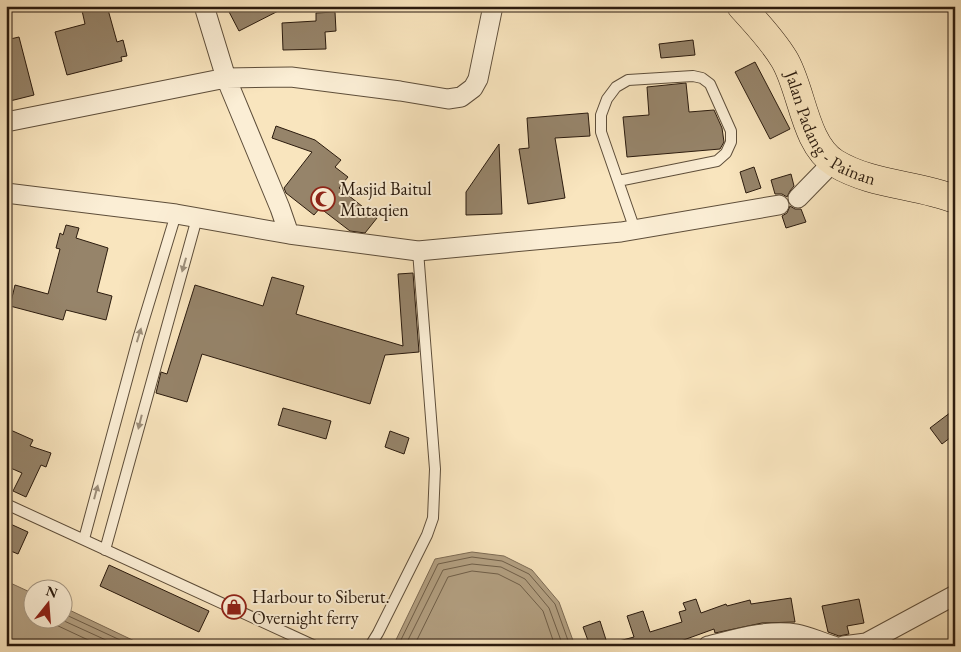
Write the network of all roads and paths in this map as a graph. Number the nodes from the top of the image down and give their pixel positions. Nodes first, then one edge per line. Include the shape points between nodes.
1 (204, 6) edge
2 (494, 6) edge
3 (741, 6) edge
4 (226, 78) junction
5 (6, 122) edge
6 (833, 162) junction
7 (618, 181) junction
8 (6, 192) edge
9 (798, 198) dead end
10 (955, 199) edge
11 (778, 205) dead end
12 (176, 214) junction
13 (197, 218) junction
14 (635, 230) junction
15 (289, 234) junction
16 (424, 250) junction
17 (6, 504) edge
18 (84, 539) junction
19 (105, 550) junction
20 (955, 595) edge
21 (864, 644) edge
22 (315, 646) edge
23 (370, 646) edge
24 (708, 646) edge
25 (834, 646) edge
26 (843, 646) edge

1 - 4 street
2 - 4 street via 478,79 473,88 461,97 448,99 400,90 291,78
3 - 6 highway, Jalan Padang - Painan via 768,35 785,60 816,142
4 - 5 street
4 - 15 street
6 - 9 street
6 - 10 highway, Jalan Padang - Painan via 855,173
7 - 7 lane via 602,132 601,115 616,87 628,80 693,76 710,84 731,131 726,153 717,161
7 - 14 lane
8 - 12 street
11 - 14 street
12 - 13 street
18 -> 12 lane via 138,339
13 - 15 street
13 -> 19 lane
14 - 16 street
15 - 16 street
16 - 23 lane via 435,468 433,518
17 - 18 lane
18 - 19 lane
19 - 22 lane
20 - 21 street
21 - 26 street
24 - 25 street via 758,635 785,633

